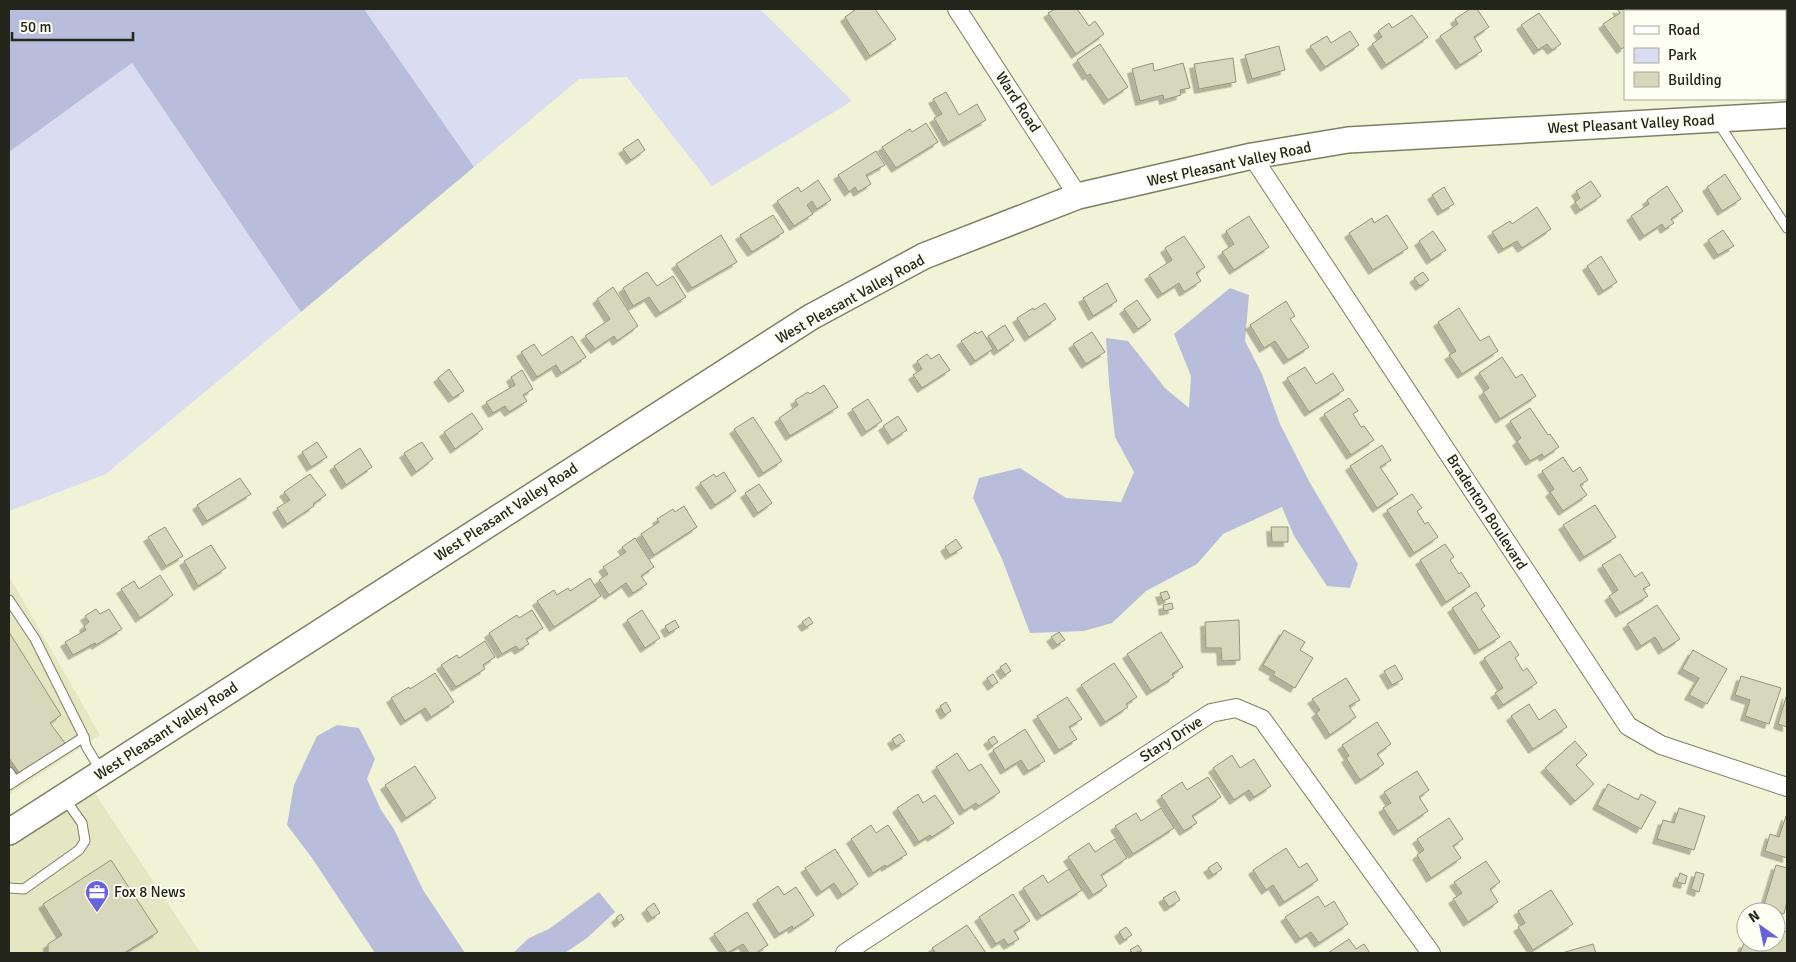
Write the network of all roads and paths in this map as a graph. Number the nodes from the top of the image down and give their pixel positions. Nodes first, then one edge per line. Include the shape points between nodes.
1 (957, 9) edge
2 (1787, 114) edge
3 (1715, 119) junction
4 (1252, 156) junction
5 (1078, 196) junction
6 (1787, 228) edge
7 (9, 600) edge
8 (84, 737) junction
9 (9, 772) edge
10 (102, 772) junction
11 (12, 783) edge
12 (1787, 787) edge
13 (64, 796) junction
14 (9, 832) edge
15 (9, 888) edge
16 (845, 953) edge
17 (1431, 953) edge

1 - 5 street, Ward Road
2 - 3 main road, West Pleasant Valley Road
3 - 4 main road, West Pleasant Valley Road via 1348,140
3 - 6 lane
4 - 5 main road, West Pleasant Valley Road
4 - 12 street, Bradenton Boulevard via 1628,726 1661,745
5 - 10 main road, West Pleasant Valley Road via 924,256 811,317
7 - 8 lane via 35,639
8 - 10 lane
8 - 11 lane
9 - 11 lane
10 - 13 main road, West Pleasant Valley Road
13 - 14 main road, West Pleasant Valley Road
13 - 15 lane via 82,823 85,841 79,850 24,889
16 - 17 street, Stary Drive via 1211,713 1236,708 1262,718

